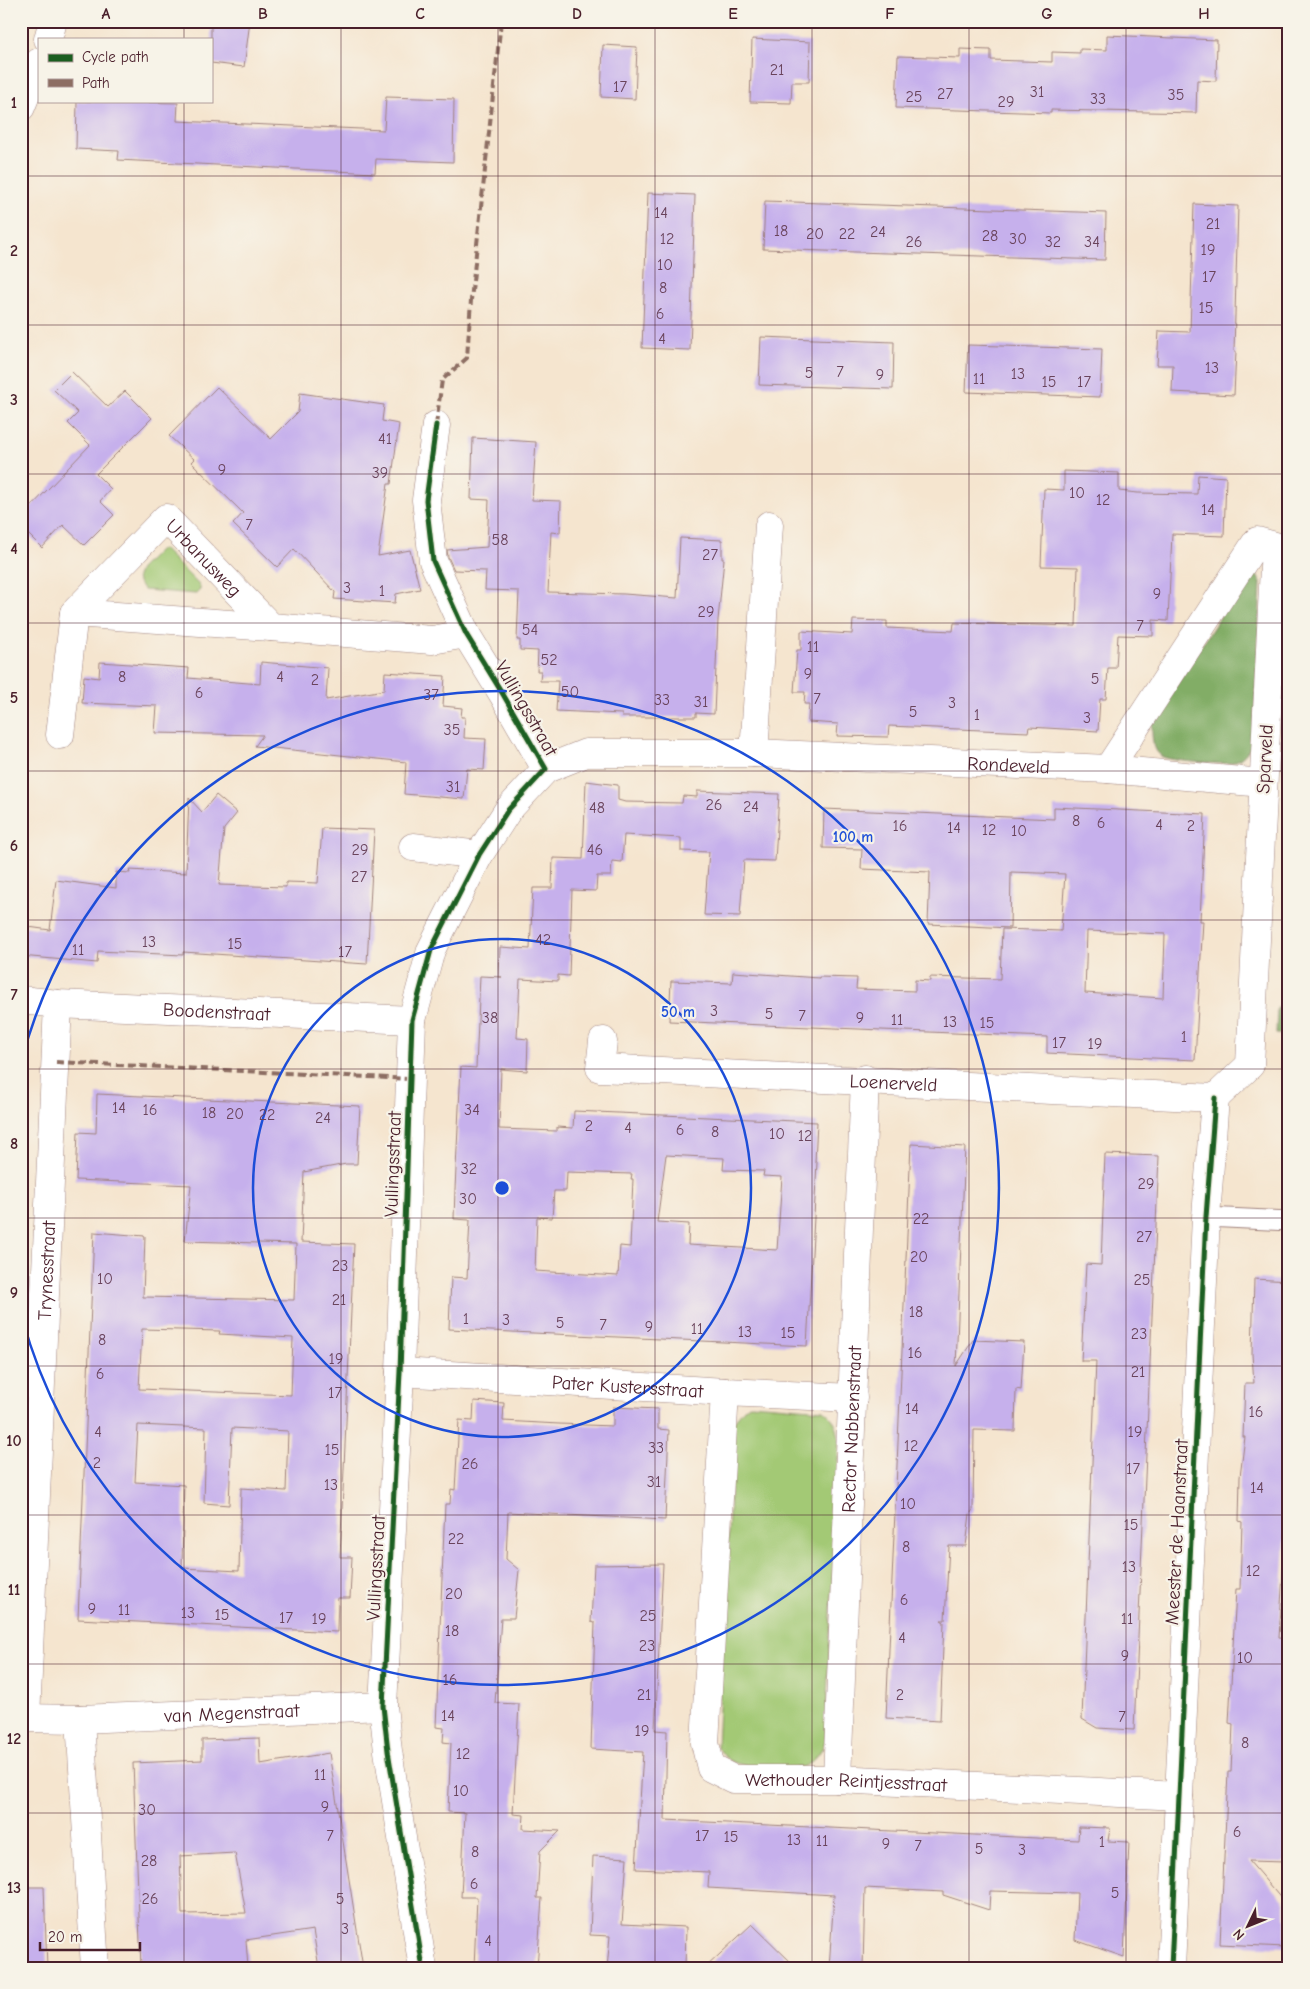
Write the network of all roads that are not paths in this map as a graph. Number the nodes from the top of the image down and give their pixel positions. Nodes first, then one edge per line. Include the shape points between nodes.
1 (53, 21) edge
2 (48, 38) edge
3 (38, 64) edge
4 (21, 107) edge
5 (436, 425) dead end
6 (769, 525) dead end
7 (74, 613) junction
8 (271, 627) junction
9 (466, 634) junction
10 (60, 735) dead end
11 (754, 754) junction
12 (546, 769) junction
13 (1108, 769) junction
14 (1263, 782) junction
15 (413, 847) dead end
16 (479, 855) junction
17 (21, 1000) edge
18 (58, 1004) junction
19 (412, 1020) junction
20 (603, 1040) dead end
21 (865, 1080) junction
22 (1215, 1098) junction
23 (1206, 1217) junction
24 (1289, 1221) edge
25 (400, 1372) junction
26 (725, 1392) junction
27 (853, 1398) junction
28 (384, 1706) junction
29 (24, 1718) edge
30 (80, 1719) junction
31 (837, 1779) junction
32 (1179, 1796) junction
33 (95, 1968) edge
34 (423, 1968) edge
35 (1171, 1968) edge

1 - 2 street
3 - 4 street
5 - 9 street, Vullingsstraat via 426,500 433,561
6 - 11 street
7 - 8 street, Urbanusweg
7 - 8 street, Urbanusweg via 166,518
7 - 10 street
8 - 9 street, Urbanusweg via 432,640
9 - 12 street, Vullingsstraat
11 - 12 street, Rondeveld via 586,752
11 - 13 street, Rondeveld
12 - 16 street, Vullingsstraat via 508,810
13 - 14 street, Rondeveld
13 - 14 street, Sparveld via 1257,541 1275,546
14 - 22 street, Sparveld via 1250,1065
15 - 16 street
16 - 19 street, Vullingsstraat via 431,950
17 - 18 street, Boodenstraat
18 - 19 street, Boodenstraat
18 - 29 street, Trynesstraat
19 - 25 street, Vullingsstraat
20 - 21 street, Loenerveld via 600,1068
21 - 22 street, Loenerveld
21 - 27 street, Rector Nabbenstraat
22 - 23 street, Meester de Haanstraat
23 - 24 lane
23 - 32 street, Meester de Haanstraat
25 - 26 street, Pater Kustersstraat
25 - 28 street, Vullingsstraat
26 - 27 street, Pater Kustersstraat
26 - 31 street, Wethouder Reintjesstraat via 705,1743 711,1768 733,1779
27 - 31 street, Rector Nabbenstraat
28 - 30 street, van Megenstraat
28 - 34 street, Vullingsstraat via 388,1751
29 - 30 street, van Megenstraat
30 - 33 street
31 - 32 street, Wethouder Reintjesstraat
32 - 35 street, Meester de Haanstraat

